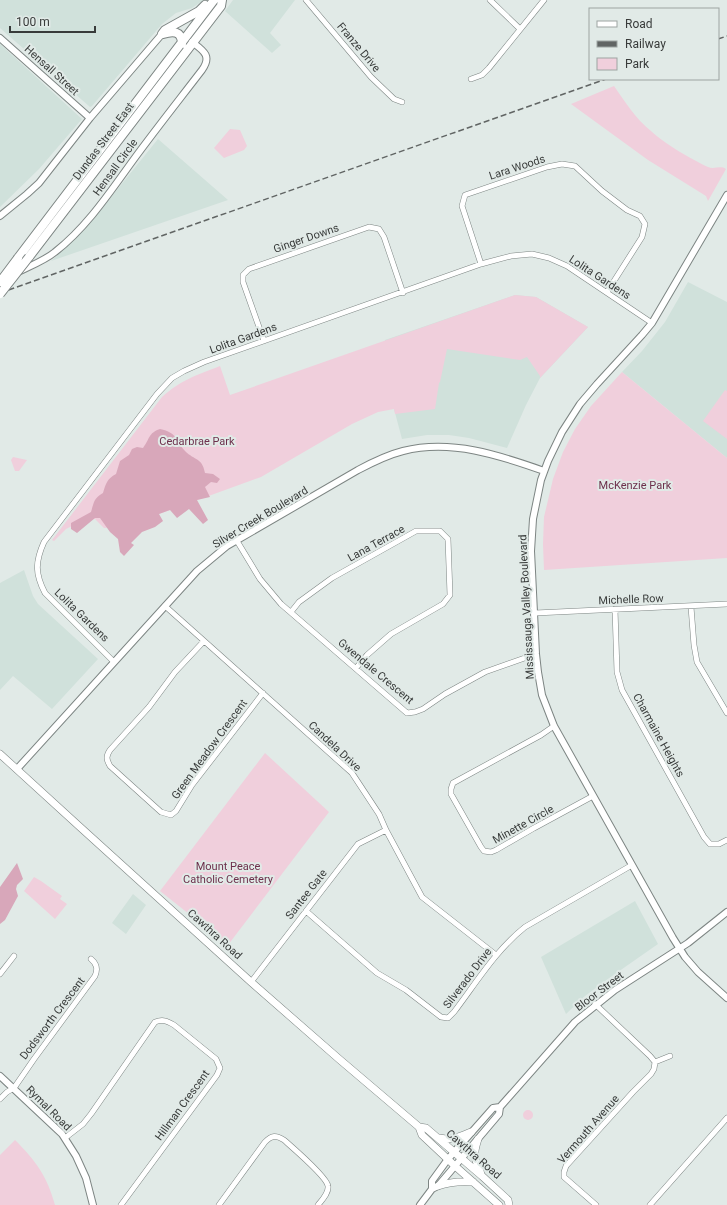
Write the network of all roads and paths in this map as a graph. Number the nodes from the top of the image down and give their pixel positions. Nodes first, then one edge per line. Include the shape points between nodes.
1 (214, 0) edge
2 (222, 0) edge
3 (306, 0) edge
4 (490, 0) edge
5 (544, 0) edge
6 (520, 29) junction
7 (162, 34) junction
8 (0, 38) edge
9 (192, 42) junction
10 (182, 44) junction
11 (471, 79) dead end
12 (402, 102) dead end
13 (90, 118) junction
14 (726, 197) edge
15 (0, 216) edge
16 (481, 264) junction
17 (0, 277) edge
18 (0, 282) edge
19 (607, 292) junction
20 (403, 293) junction
21 (0, 294) edge
22 (652, 323) junction
23 (264, 341) junction
24 (544, 471) junction
25 (238, 541) junction
26 (727, 604) edge
27 (165, 606) junction
28 (691, 607) junction
29 (615, 609) junction
30 (291, 612) junction
31 (535, 613) junction
32 (204, 641) junction
33 (536, 654) junction
34 (114, 662) junction
35 (356, 668) junction
36 (263, 693) junction
37 (727, 713) edge
38 (554, 726) junction
39 (0, 754) edge
40 (17, 769) junction
41 (593, 796) junction
42 (386, 830) junction
43 (727, 840) edge
44 (632, 865) junction
45 (306, 910) junction
46 (727, 912) edge
47 (679, 948) junction
48 (14, 956) dead end
49 (496, 956) junction
50 (91, 959) dead end
51 (0, 974) edge
52 (251, 982) junction
53 (727, 998) edge
54 (595, 1004) junction
55 (670, 1056) dead end
56 (655, 1062) junction
57 (0, 1076) edge
58 (14, 1088) junction
59 (0, 1099) edge
60 (500, 1107) junction
61 (727, 1118) edge
62 (419, 1127) junction
63 (471, 1132) junction
64 (65, 1138) junction
65 (438, 1138) junction
66 (478, 1139) junction
67 (454, 1152) junction
68 (461, 1158) junction
69 (448, 1159) junction
70 (455, 1166) junction
71 (482, 1176) junction
72 (473, 1182) junction
73 (435, 1187) junction
74 (93, 1205) edge
75 (120, 1205) edge
76 (219, 1205) edge
77 (318, 1205) edge
78 (420, 1205) edge
79 (499, 1205) edge
80 (509, 1205) edge
81 (596, 1205) edge
82 (650, 1205) edge

1 - 7 main road via 208,1 199,11
1 - 10 main road, Dundas Street East
2 - 9 main road, Dundas Street East via 221,6
3 - 12 street, Franze Drive via 371,77 394,99
4 - 6 street
5 - 6 street
6 - 11 street via 489,68 482,75
7 - 10 main road via 175,32 180,35
7 - 13 street
8 - 13 street, Hensall Street
9 - 17 street, Hensall Circle via 206,55 205,67 92,215 55,252 13,275
9 - 21 main road, Dundas Street East, bridge
10 - 18 main road, Dundas Street East, bridge
13 - 15 street via 39,183
14 - 22 street, Mississauga Valley Boulevard
16 - 19 street, Lolita Gardens via 511,256 532,254 567,266
16 - 19 street, Lara Woods via 462,206 465,195 547,167 562,164 575,166 602,191 627,210 640,216 645,224 642,237
16 - 20 street, Lolita Gardens
19 - 22 street, Lolita Gardens
20 - 23 street, Lolita Gardens
20 - 23 street, Ginger Downs via 384,237 379,229 369,227 249,269 243,275 243,282
22 - 24 street, Mississauga Valley Boulevard via 580,404 554,446
23 - 34 street, Lolita Gardens via 204,362 172,378 44,542 37,559 37,574 45,593
24 - 25 street, Silver Creek Boulevard via 468,449 437,446 404,451 370,464
24 - 31 street, Mississauga Valley Boulevard via 533,519 531,551
25 - 27 street, Silver Creek Boulevard via 197,571
25 - 30 street, Gwendale Crescent via 260,579
26 - 28 street, Michelle Row
27 - 32 street, Candela Drive
27 - 34 street, Silver Creek Boulevard
28 - 29 street, Michelle Row
28 - 37 street via 698,662
29 - 31 street, Michelle Row
29 - 43 street, Charmaine Heights via 617,672 622,690 704,837 710,844 719,844
30 - 35 street, Gwendale Crescent
30 - 35 street, Lana Terrace via 299,602 332,578 416,531 440,531 448,539 450,595 443,604 390,634
31 - 33 street, Mississauga Valley Boulevard
32 - 36 street, Candela Drive
32 - 36 street, Green Meadow Crescent via 107,755 110,766 161,812 171,815 176,811 192,785
33 - 35 street, Gwendale Crescent via 485,672 423,709 406,713
33 - 38 street, Mississauga Valley Boulevard via 542,695
34 - 40 street, Silver Creek Boulevard
36 - 42 street, Candela Drive via 352,773 379,814
38 - 41 street, Mississauga Valley Boulevard
38 - 41 street, Minette Circle via 453,783 451,794 481,847 484,851 491,852
39 - 40 main road, Cawthra Road
40 - 52 main road, Cawthra Road
41 - 44 street, Mississauga Valley Boulevard
42 - 45 street, Santee Gate via 358,844
42 - 49 street, Candela Drive via 422,898
44 - 47 street, Mississauga Valley Boulevard
44 - 49 street, Silverado Drive via 525,927
45 - 49 street, Silverado Drive via 377,973 406,990 441,1017 448,1018 454,1012
45 - 52 street, Santee Gate
46 - 47 street, Bloor Street
47 - 53 street, Mississauga Valley Boulevard via 698,972
47 - 54 street, Bloor Street
48 - 51 street
50 - 58 street, Dodsworth Crescent via 97,966 95,976
52 - 62 main road, Cawthra Road
54 - 56 street
54 - 60 street, Bloor Street via 575,1022
55 - 56 street
56 - 81 street, Vermouth Avenue via 651,1074 566,1166 564,1177
57 - 58 street, Rymal Road
58 - 59 street
58 - 64 street, Rymal Road
60 - 63 street, Bloor Street via 493,1108
60 - 66 street, Bloor Street via 499,1114
61 - 82 street
62 - 65 main road, Cawthra Road via 426,1128
62 - 69 main road, Cawthra Road via 422,1134
63 - 65 main road via 447,1140
63 - 67 street, Bloor Street
64 - 74 street, Rymal Road via 86,1178
64 - 75 street, Hillman Crescent via 91,1114 155,1022 161,1020 174,1025 216,1059 220,1068 217,1075
65 - 67 main road, Cawthra Road
66 - 68 street, Bloor Street
66 - 71 main road via 474,1155
67 - 68 main road, Cawthra Road
67 - 69 street, Bloor Street
68 - 70 street, Bloor Street
68 - 71 main road, Cawthra Road
69 - 70 main road, Cawthra Road
69 - 73 street, Bloor Street via 432,1181
70 - 72 main road, Cawthra Road
70 - 73 street, Bloor Street
71 - 80 main road, Cawthra Road via 508,1200
72 - 73 main road via 461,1181
72 - 79 main road, Cawthra Road
73 - 78 street, Bloor Street
76 - 77 street via 265,1142 269,1138 279,1137 327,1182 327,1191

